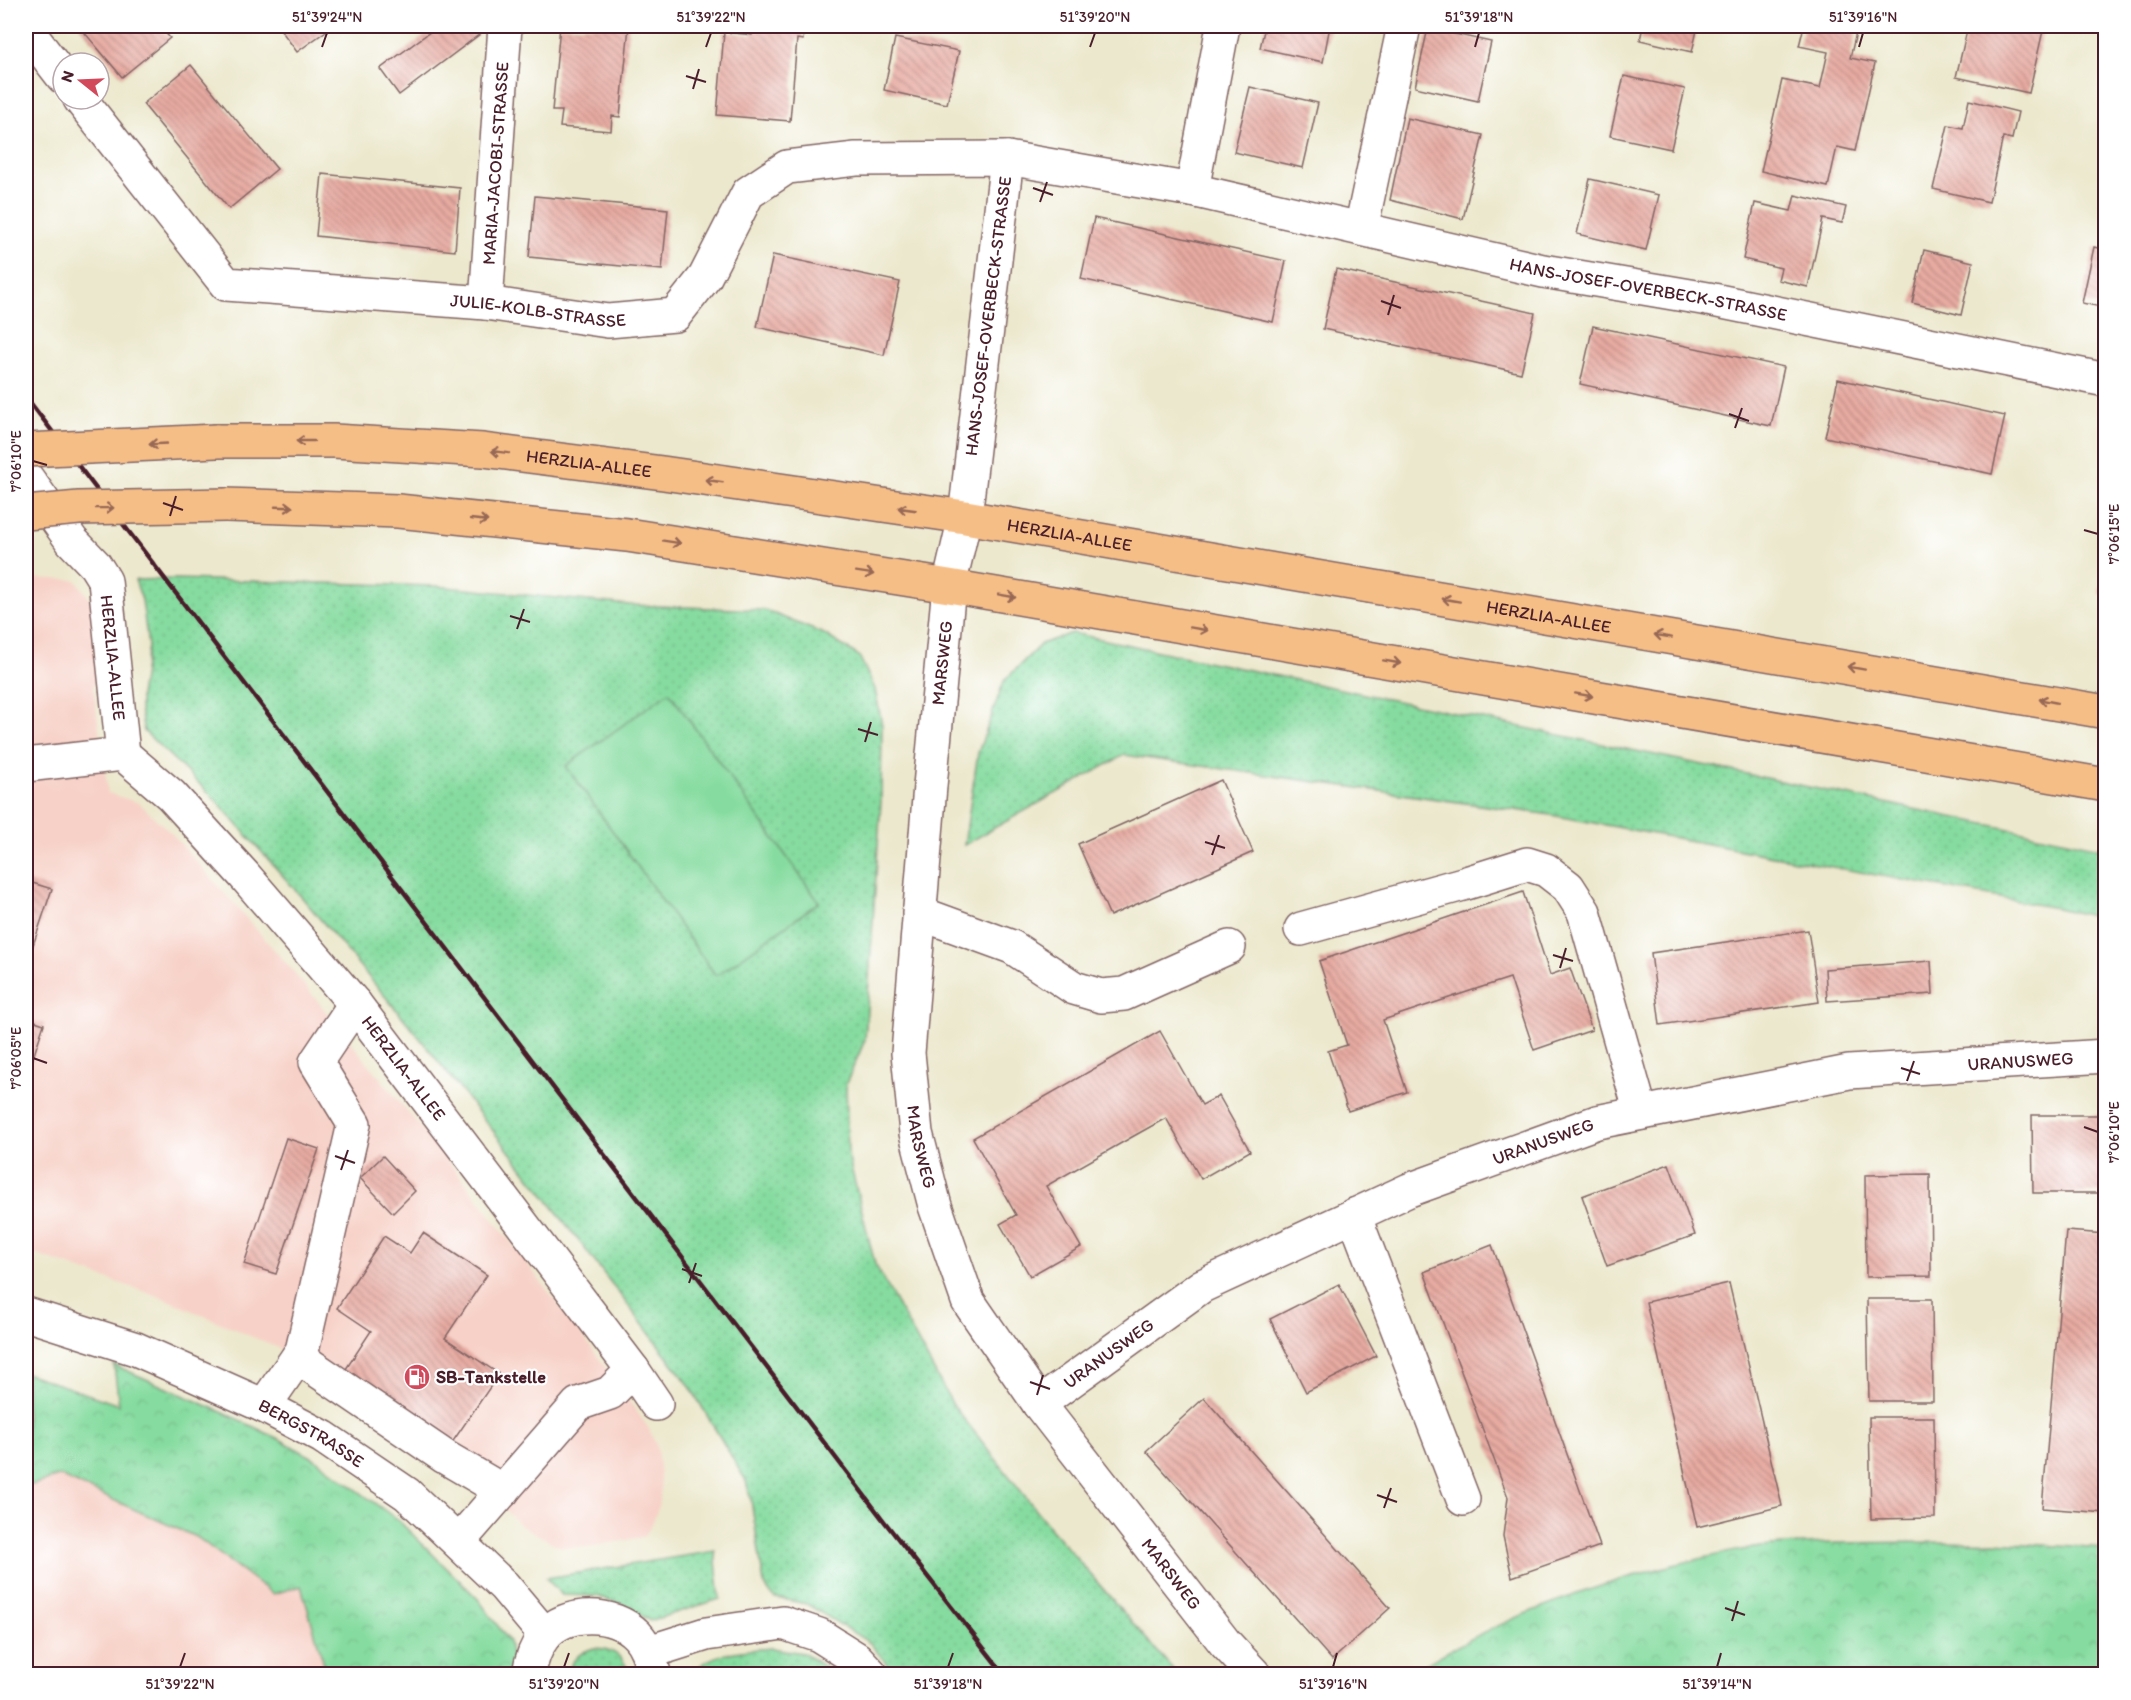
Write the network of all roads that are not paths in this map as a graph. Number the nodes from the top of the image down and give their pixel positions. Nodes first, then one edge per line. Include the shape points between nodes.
1 (505, 26) edge
2 (1223, 26) edge
3 (1404, 26) edge
4 (26, 29) edge
5 (51, 61) edge
6 (89, 111) edge
7 (1006, 158) junction
8 (1192, 190) junction
9 (1361, 229) junction
10 (486, 303) junction
11 (2106, 380) edge
12 (26, 450) edge
13 (26, 477) edge
14 (26, 513) edge
15 (965, 518) junction
16 (950, 586) junction
17 (2106, 711) edge
18 (123, 754) junction
19 (26, 765) edge
20 (2106, 784) edge
21 (919, 913) junction
22 (1301, 929) dead end
23 (1229, 947) dead end
24 (355, 1004) junction
25 (2106, 1056) edge
26 (1641, 1113) junction
27 (1354, 1215) junction
28 (26, 1314) edge
29 (298, 1356) junction
30 (633, 1370) junction
31 (656, 1404) dead end
32 (1038, 1404) junction
33 (264, 1406) junction
34 (503, 1491) junction
35 (1463, 1499) dead end
36 (459, 1541) junction
37 (545, 1635) junction
38 (652, 1663) edge
39 (529, 1674) edge
40 (872, 1674) edge
41 (1254, 1674) edge

1 - 10 street, MARIA-JACOBI-STRASSE
2 - 8 street
3 - 9 street
4 - 5 street
6 - 10 street, JULIE-KOLB-STRASSE via 225,284
7 - 8 street, HANS-JOSEF-OVERBECK-STRASSE
7 - 10 street, JULIE-KOLB-STRASSE via 856,159 787,167 748,193 705,277 675,315 608,321
7 - 15 street, HANS-JOSEF-OVERBECK-STRASSE
8 - 9 street, HANS-JOSEF-OVERBECK-STRASSE
9 - 11 street, HANS-JOSEF-OVERBECK-STRASSE via 1543,271
15 -> 12 main road, HERZLIA-ALLEE, bridge via 483,450 334,441 216,441
13 - 18 street, HERZLIA-ALLEE via 105,581
14 -> 16 main road, bridge via 226,505 398,511 627,535
15 - 16 street, MARSWEG
17 -> 15 main road, HERZLIA-ALLEE
16 -> 20 main road
16 - 21 street, MARSWEG
18 - 19 street
18 - 24 street, HERZLIA-ALLEE via 171,795
21 - 23 street via 1012,947 1074,988 1101,996 1124,994
21 - 32 street, MARSWEG via 908,1053 916,1133 935,1206 968,1302
22 - 26 street via 1527,864 1546,870 1568,887 1584,912
24 - 29 street via 316,1062 354,1124
24 - 30 street, HERZLIA-ALLEE
25 - 26 street, URANUSWEG via 1849,1072
26 - 27 street, URANUSWEG via 1597,1122 1409,1190
27 - 32 street, URANUSWEG via 1202,1286
27 - 35 street
28 - 33 street, BERGSTRASSE via 136,1349
29 - 33 street
29 - 34 street via 445,1457
30 - 31 street, HERZLIA-ALLEE
30 - 34 street via 610,1393 578,1404
32 - 41 street, MARSWEG via 1225,1644
33 - 36 street, BERGSTRASSE via 322,1437 407,1494
34 - 36 street
36 - 37 street, BERGSTRASSE
37 - 38 street via 565,1621 590,1615 616,1621 636,1634
37 - 39 street via 532,1656
38 - 40 street via 706,1634 783,1623 819,1635 857,1659

